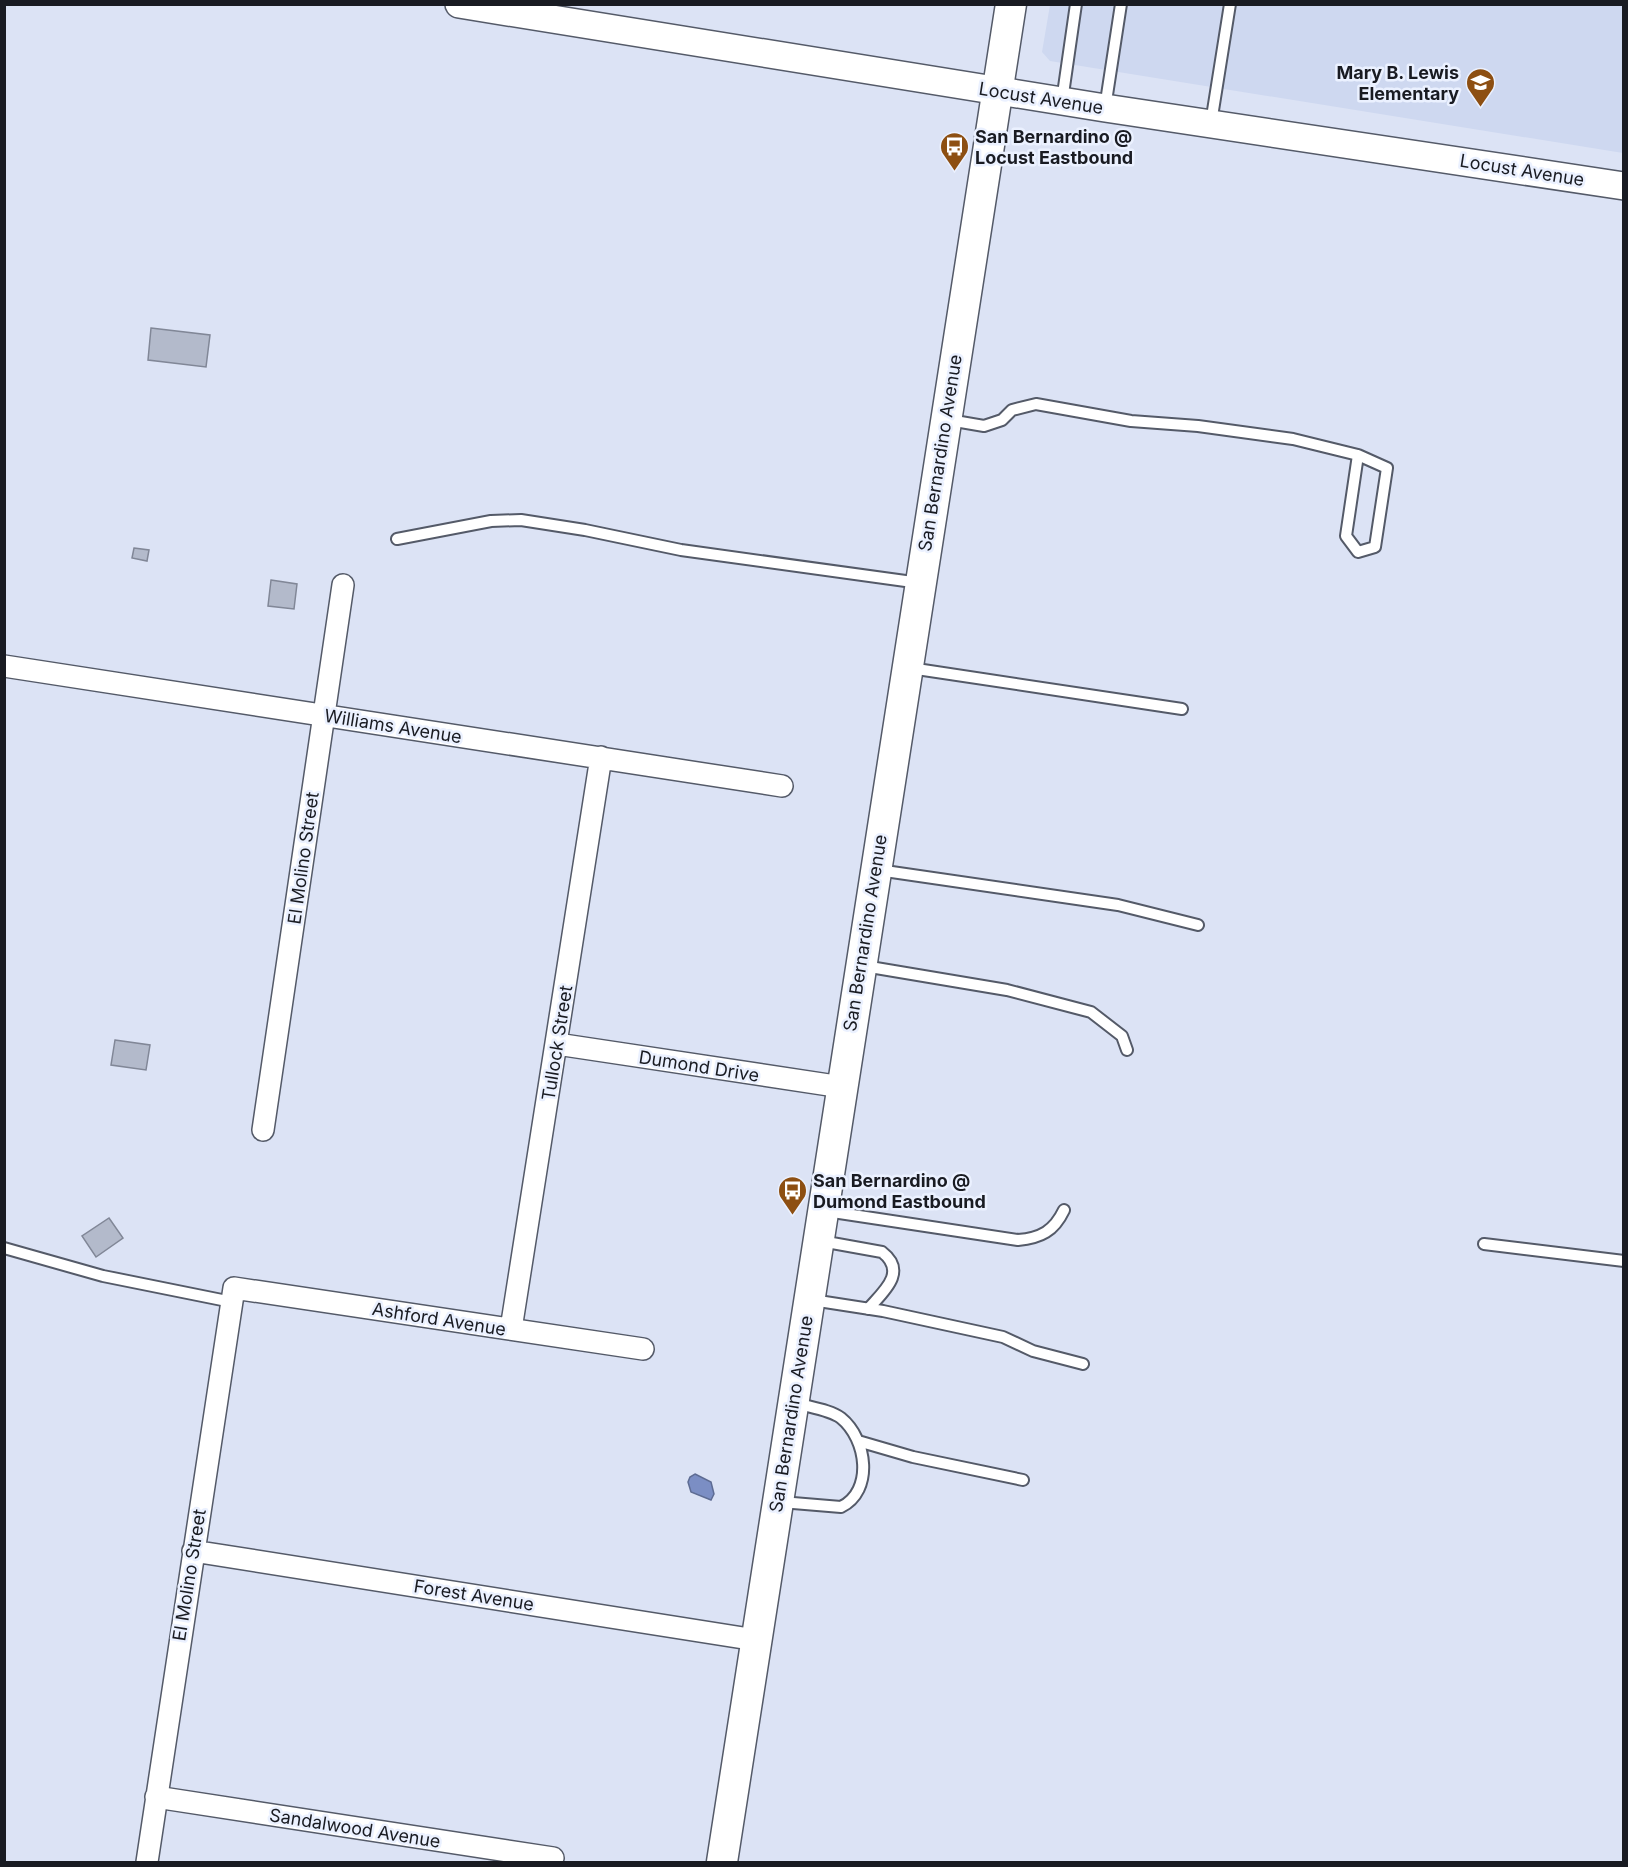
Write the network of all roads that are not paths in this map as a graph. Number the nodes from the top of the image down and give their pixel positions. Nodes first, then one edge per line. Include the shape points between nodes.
1 (459, 4) edge
2 (1011, 4) edge
3 (1076, 4) edge
4 (1121, 4) edge
5 (1230, 4) edge
6 (996, 91) junction
7 (1062, 101) junction
8 (1105, 108) junction
9 (1211, 124) junction
10 (1623, 186) edge
11 (946, 419) junction
12 (1358, 455) junction
13 (397, 539) dead end
14 (920, 583) junction
15 (343, 585) dead end
16 (4, 666) edge
17 (907, 667) junction
18 (1182, 709) dead end
19 (324, 715) junction
20 (601, 757) junction
21 (782, 786) dead end
22 (875, 870) junction
23 (1198, 925) dead end
24 (860, 965) junction
25 (557, 1044) junction
26 (1127, 1050) dead end
27 (842, 1087) junction
28 (263, 1130) dead end
29 (823, 1210) junction
30 (1064, 1210) dead end
31 (818, 1240) junction
32 (1484, 1244) dead end
33 (4, 1248) edge
34 (1623, 1261) edge
35 (233, 1295) junction
36 (809, 1300) junction
37 (868, 1309) junction
38 (511, 1329) junction
39 (643, 1349) dead end
40 (1083, 1364) dead end
41 (793, 1402) junction
42 (858, 1441) junction
43 (1023, 1480) dead end
44 (778, 1501) junction
45 (192, 1551) junction
46 (756, 1640) junction
47 (156, 1797) junction
48 (553, 1858) dead end
49 (147, 1863) edge
50 (722, 1863) edge

1 - 6 street, Locust Avenue
2 - 6 main road, San Bernardino Avenue
3 - 7 lane
4 - 8 lane
5 - 9 lane
6 - 7 street, Locust Avenue
6 - 11 main road, San Bernardino Avenue
7 - 8 street, Locust Avenue
8 - 9 street, Locust Avenue
9 - 10 street, Locust Avenue
11 - 12 lane via 984,426 1002,420 1012,410 1036,404 1131,421 1293,439
11 - 14 main road, San Bernardino Avenue
12 - 12 lane via 1387,468 1375,547 1359,552 1346,536
13 - 14 lane via 492,521 521,520 681,550
14 - 17 main road, San Bernardino Avenue
15 - 19 street, El Molino Street
16 - 19 street, Williams Avenue
17 - 18 lane
17 - 22 main road, San Bernardino Avenue
19 - 20 street, Williams Avenue
19 - 28 street, El Molino Street
20 - 21 street, Williams Avenue
20 - 25 street, Tullock Street
22 - 23 lane via 1118,905
22 - 24 main road, San Bernardino Avenue
24 - 26 lane via 1007,990 1091,1012 1122,1036
24 - 27 main road, San Bernardino Avenue
25 - 27 street, Dumond Drive
25 - 38 street, Tullock Street
27 - 29 main road, San Bernardino Avenue
29 - 30 lane via 1018,1240 1046,1234 1058,1224
29 - 31 main road, San Bernardino Avenue
31 - 36 main road, San Bernardino Avenue
31 - 37 lane via 882,1252 889,1257 894,1269 887,1290
32 - 34 lane
33 - 35 lane via 103,1276
35 - 38 street, Ashford Avenue
35 - 45 street, El Molino Street
36 - 37 lane
36 - 41 main road, San Bernardino Avenue
37 - 40 lane via 1003,1337 1033,1351
38 - 39 street, Ashford Avenue
41 - 42 lane via 840,1416
41 - 44 main road, San Bernardino Avenue
42 - 43 lane via 903,1455
42 - 44 lane via 864,1467 861,1483 849,1503 831,1508
44 - 46 main road, San Bernardino Avenue
45 - 46 street, Forest Avenue
45 - 47 street, El Molino Street
46 - 50 main road, San Bernardino Avenue
47 - 48 street, Sandalwood Avenue
47 - 49 street, El Molino Street

